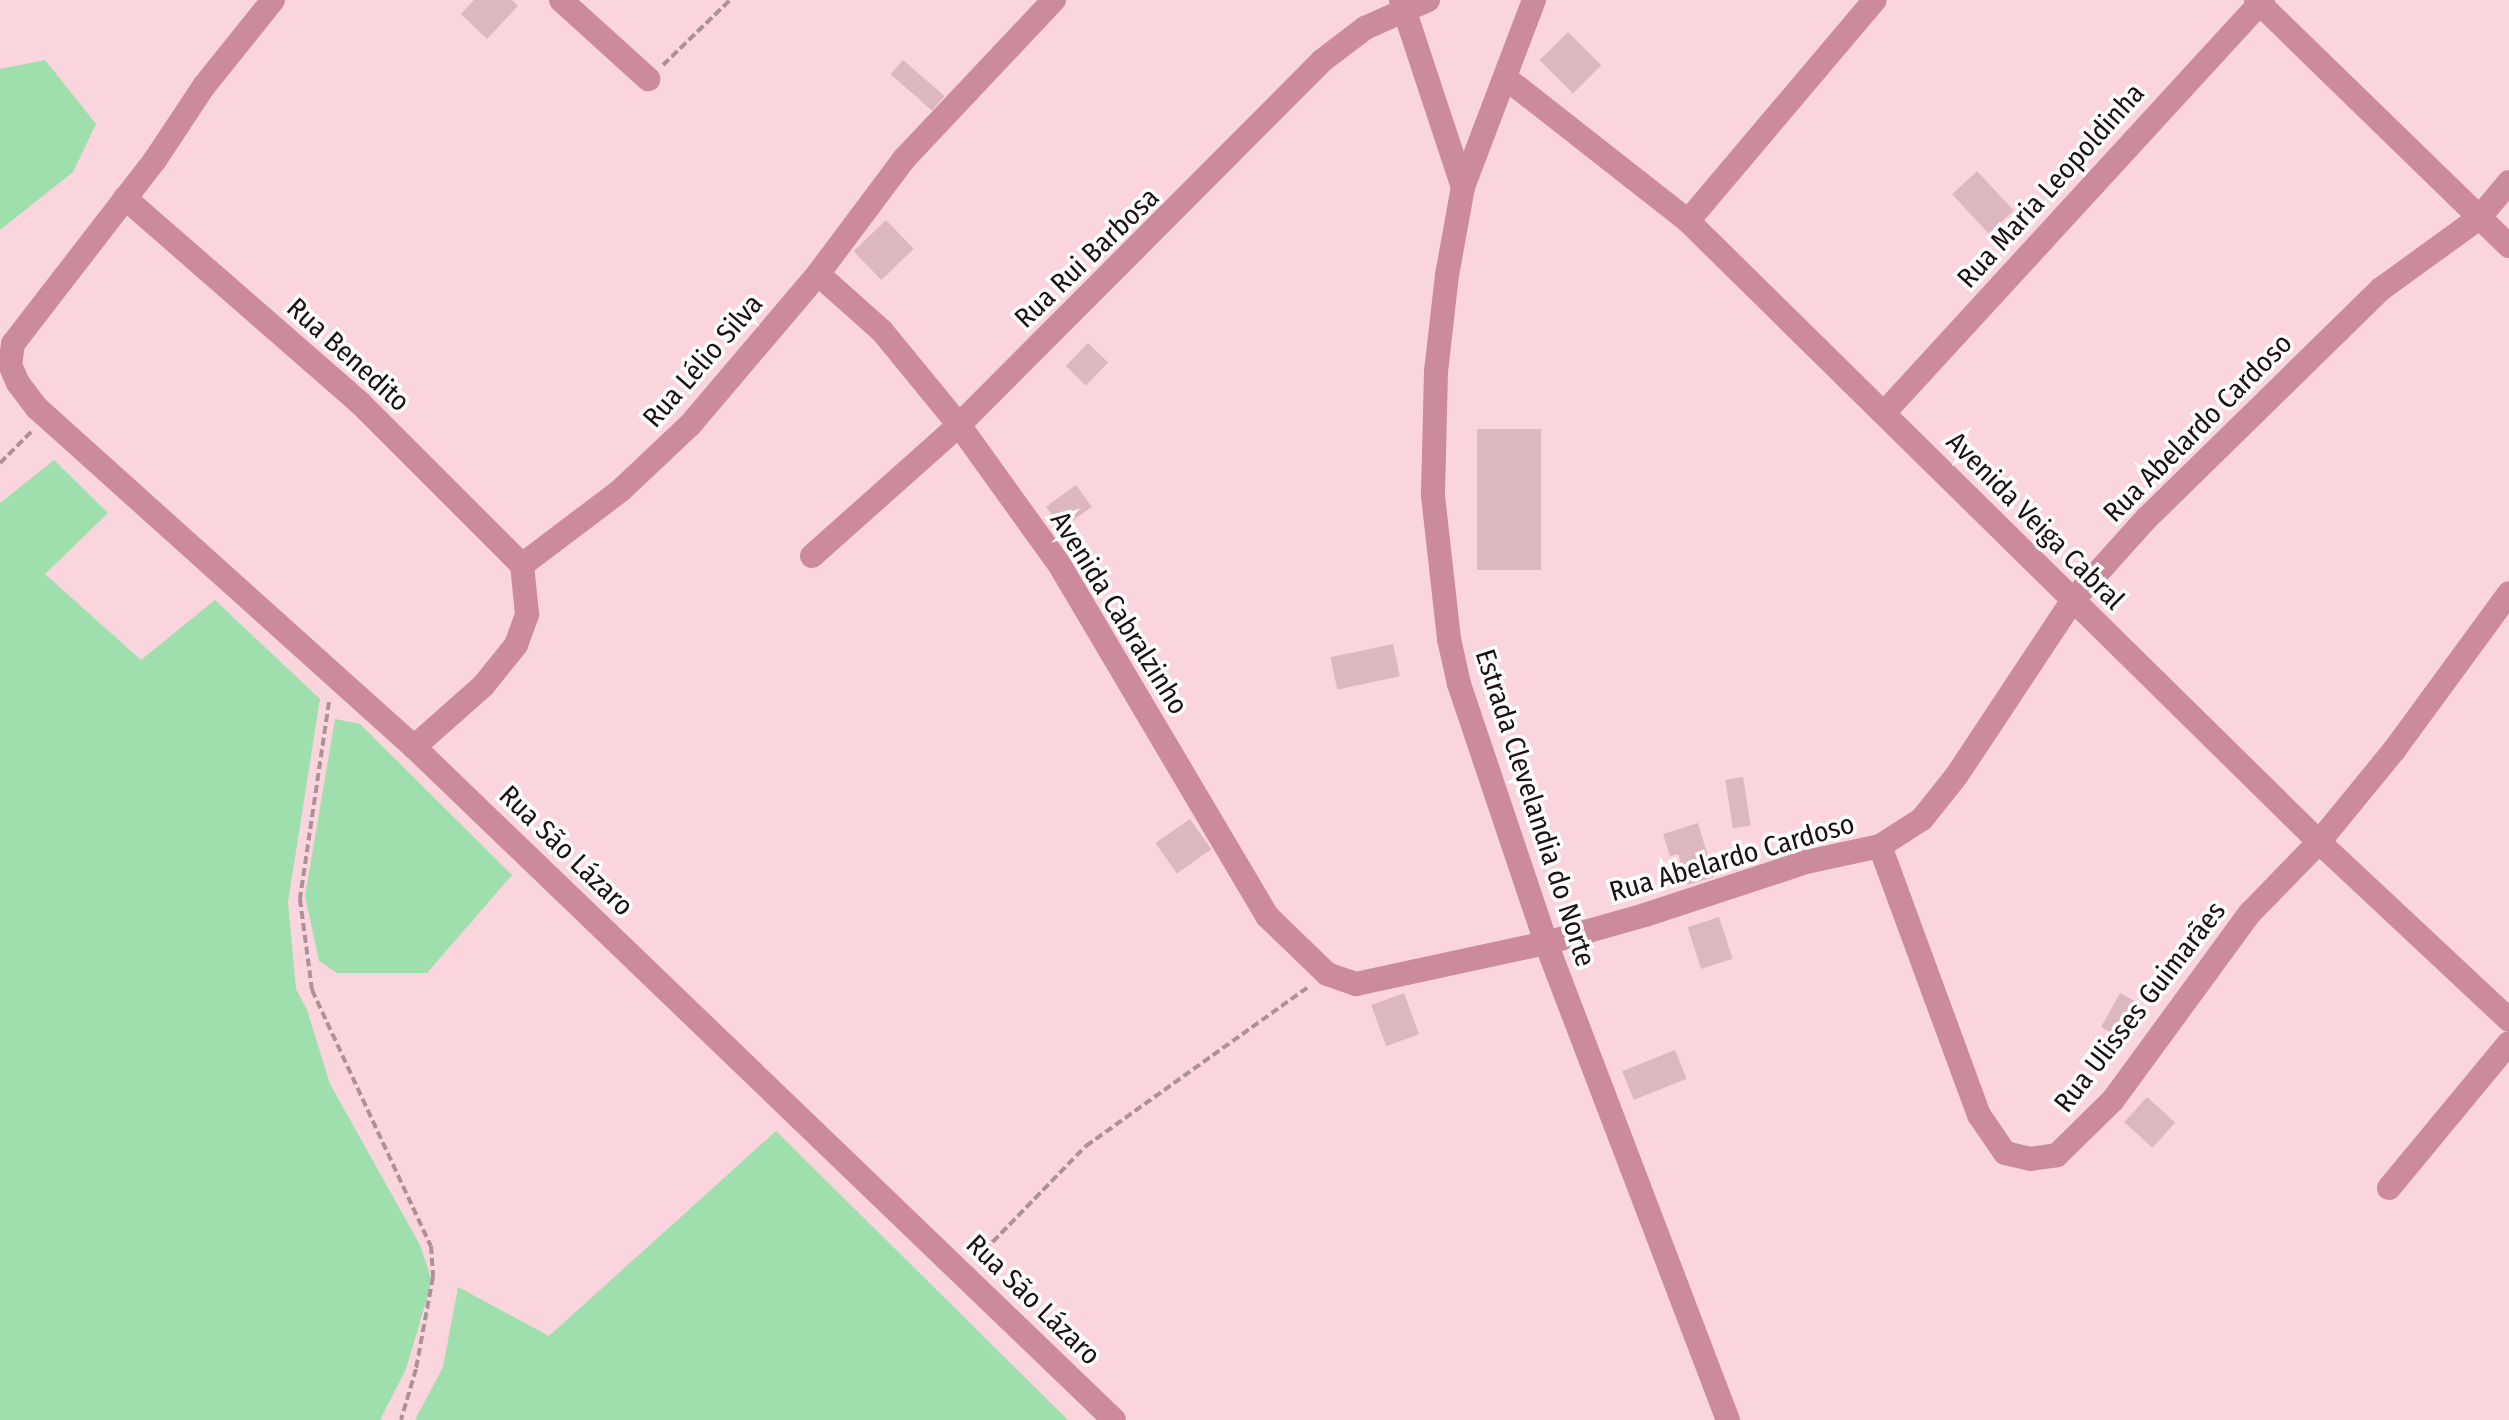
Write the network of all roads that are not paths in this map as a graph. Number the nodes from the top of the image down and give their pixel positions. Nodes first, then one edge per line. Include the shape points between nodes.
1 (273, 0) edge
2 (561, 0) edge
3 (1054, 0) edge
4 (1534, 0) edge
5 (1875, 0) edge
6 (2260, 1) edge
7 (1412, 3) edge
8 (648, 79) road end
9 (1507, 79) junction
10 (2509, 182) edge
11 (1463, 187) junction
12 (125, 198) junction
13 (2479, 218) junction
14 (1688, 221) junction
15 (2509, 246) edge
16 (818, 274) junction
17 (1884, 413) junction
18 (959, 425) junction
19 (812, 556) dead end
20 (522, 565) junction
21 (2509, 593) edge
22 (2073, 600) junction
23 (414, 747) junction
24 (2319, 842) junction
25 (1880, 846) junction
26 (1546, 943) junction
27 (1356, 984) joint
28 (2509, 1020) edge
29 (2509, 1043) edge
30 (2389, 1188) dead end
31 (1114, 1420) edge
32 (1728, 1420) edge

1 - 12 street, Rua São Lázaro
2 - 8 street
3 - 16 street, Rua Lélio Silva via 904,159
4 - 9 street
5 - 14 street
6 - 13 street
6 - 17 street, Rua Maria Leopoldinha
7 - 11 street
7 - 18 street, Rua Rui Barbosa via 1365,28 1323,60
9 - 11 street
9 - 14 street, Avenida Veiga Cabral
10 - 13 street, Rua Abelardo Cardoso
11 - 26 street, Estrada Clevelandia do Norte via 1436,371 1433,496 1440,573 1459,684
12 - 20 street, Rua Benedito via 360,403
12 - 23 street, Rua São Lázaro via 13,344 10,365 46,416
13 - 15 street
13 - 22 street, Rua Abelardo Cardoso via 2381,289 2146,519
14 - 17 street, Avenida Veiga Cabral
16 - 18 street, Avenida Cabralzinho via 882,331
16 - 20 street, Rua Lélio Silva via 645,470
17 - 22 street, Avenida Veiga Cabral
18 - 19 street, Rua Rui Barbosa
18 - 27 street, Avenida Cabralzinho via 1059,564 1267,916 1327,974
20 - 23 street via 527,614 516,645 483,686
21 - 24 street, Rua Ulisses Guimarães via 2395,749
22 - 24 street, Avenida Veiga Cabral
22 - 25 street, Rua Abelardo Cardoso via 1957,775 1922,819
23 - 31 street, Rua São Lázaro
24 - 25 street, Rua Ulisses Guimarães via 2250,913 2084,1132 2057,1155 2030,1159 2005,1153 1979,1115
24 - 28 street, Avenida Veiga Cabral
25 - 26 street, Rua Abelardo Cardoso via 1806,862
26 - 27 street, Rua Abelardo Cardoso
26 - 32 street, Estrada Clevelandia do Norte
29 - 30 street

